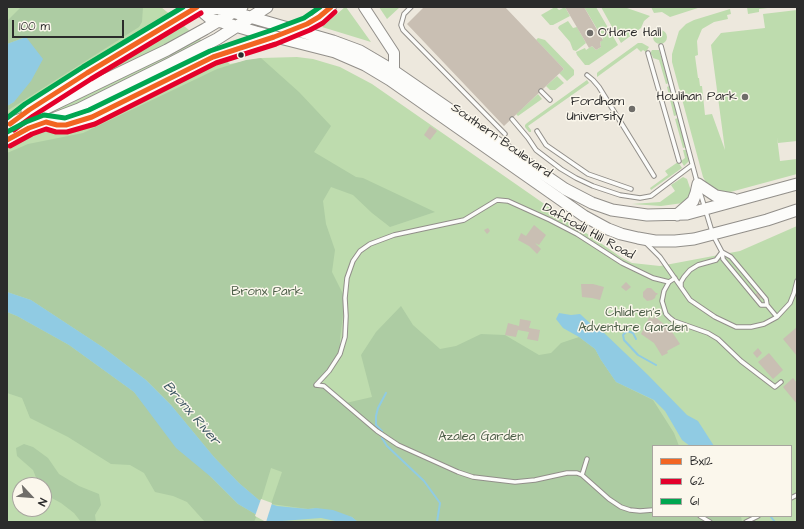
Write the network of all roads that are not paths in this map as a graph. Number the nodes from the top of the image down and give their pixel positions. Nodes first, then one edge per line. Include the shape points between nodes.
1 (197, 7) edge
2 (242, 7) edge
3 (267, 7) edge
4 (331, 7) edge
5 (364, 7) edge
6 (411, 7) edge
7 (293, 29) junction
8 (274, 37) junction
9 (661, 46) dead end
10 (648, 53) dead end
11 (394, 71) junction
12 (587, 75) dead end
13 (541, 91) dead end
14 (550, 100) dead end
15 (512, 119) dead end
16 (46, 122) junction
17 (11, 123) edge
18 (537, 130) dead end
19 (506, 134) dead end
20 (7, 140) edge
21 (679, 161) dead end
22 (692, 165) junction
23 (654, 176) dead end
24 (698, 184) junction
25 (797, 184) edge
26 (631, 189) dead end
27 (738, 200) junction
28 (705, 210) junction
29 (797, 210) edge
30 (677, 215) junction
31 (713, 235) junction
32 (644, 240) junction
33 (722, 252) junction
34 (675, 278) junction
35 (797, 281) edge
36 (669, 282) junction
37 (681, 287) junction
38 (767, 305) junction
39 (777, 317) junction
40 (781, 382) dead end
41 (587, 459) dead end
42 (582, 475) junction
43 (652, 510) edge
44 (756, 517) edge
45 (746, 522) edge

1 - 7 main road, Southern Boulevard via 222,9
1 - 8 main road, Southern Boulevard via 211,19
1 - 17 main road
2 - 17 main road via 167,50
3 - 16 main road via 193,52 79,109
4 - 7 street via 319,17
5 - 11 street via 394,53
6 - 19 lane via 404,14 401,25 403,30
7 - 8 street
7 - 11 main road, Southern Boulevard via 347,46
8 - 16 main road via 213,57 92,117 66,125
8 - 32 main road, Southern Boulevard via 335,52 370,67 584,216 608,229
9 - 22 lane
10 - 21 lane
11 - 30 main road, Southern Boulevard via 574,195 624,212
12 - 23 lane via 599,87
13 - 14 lane
15 - 22 lane via 536,150 561,169 593,186 629,198 651,196
16 - 20 main road
18 - 26 lane via 546,145 588,174
22 - 24 lane
24 - 27 main road via 716,196
24 - 28 lane
24 - 30 main road via 693,201
25 - 27 main road, Southern Boulevard
27 - 28 main road, Southern Boulevard
28 - 30 main road, Southern Boulevard
28 - 31 lane
29 - 31 main road, Southern Boulevard
31 - 32 main road, Southern Boulevard via 675,241
31 - 33 lane
32 - 34 lane
33 - 37 lane via 716,260 690,270 681,282
33 - 38 lane via 731,257 766,299
33 - 38 lane via 723,259 761,305
34 - 36 lane
34 - 37 lane
35 - 39 lane via 790,303
36 - 40 lane via 662,300 666,314 670,318 718,339 741,361 775,386
36 - 42 lane, Daffodil Hill Road via 653,278 622,263 578,234 550,220 508,201 497,200 464,220 394,235 370,244 360,251 353,261 347,278 345,337 340,354 316,385 334,392 378,432 398,445 458,472 473,477 515,482 567,472
37 - 39 lane via 690,300 715,317 736,327 764,324
38 - 39 lane
41 - 42 lane
42 - 43 lane via 621,507 640,512
44 - 45 lane

